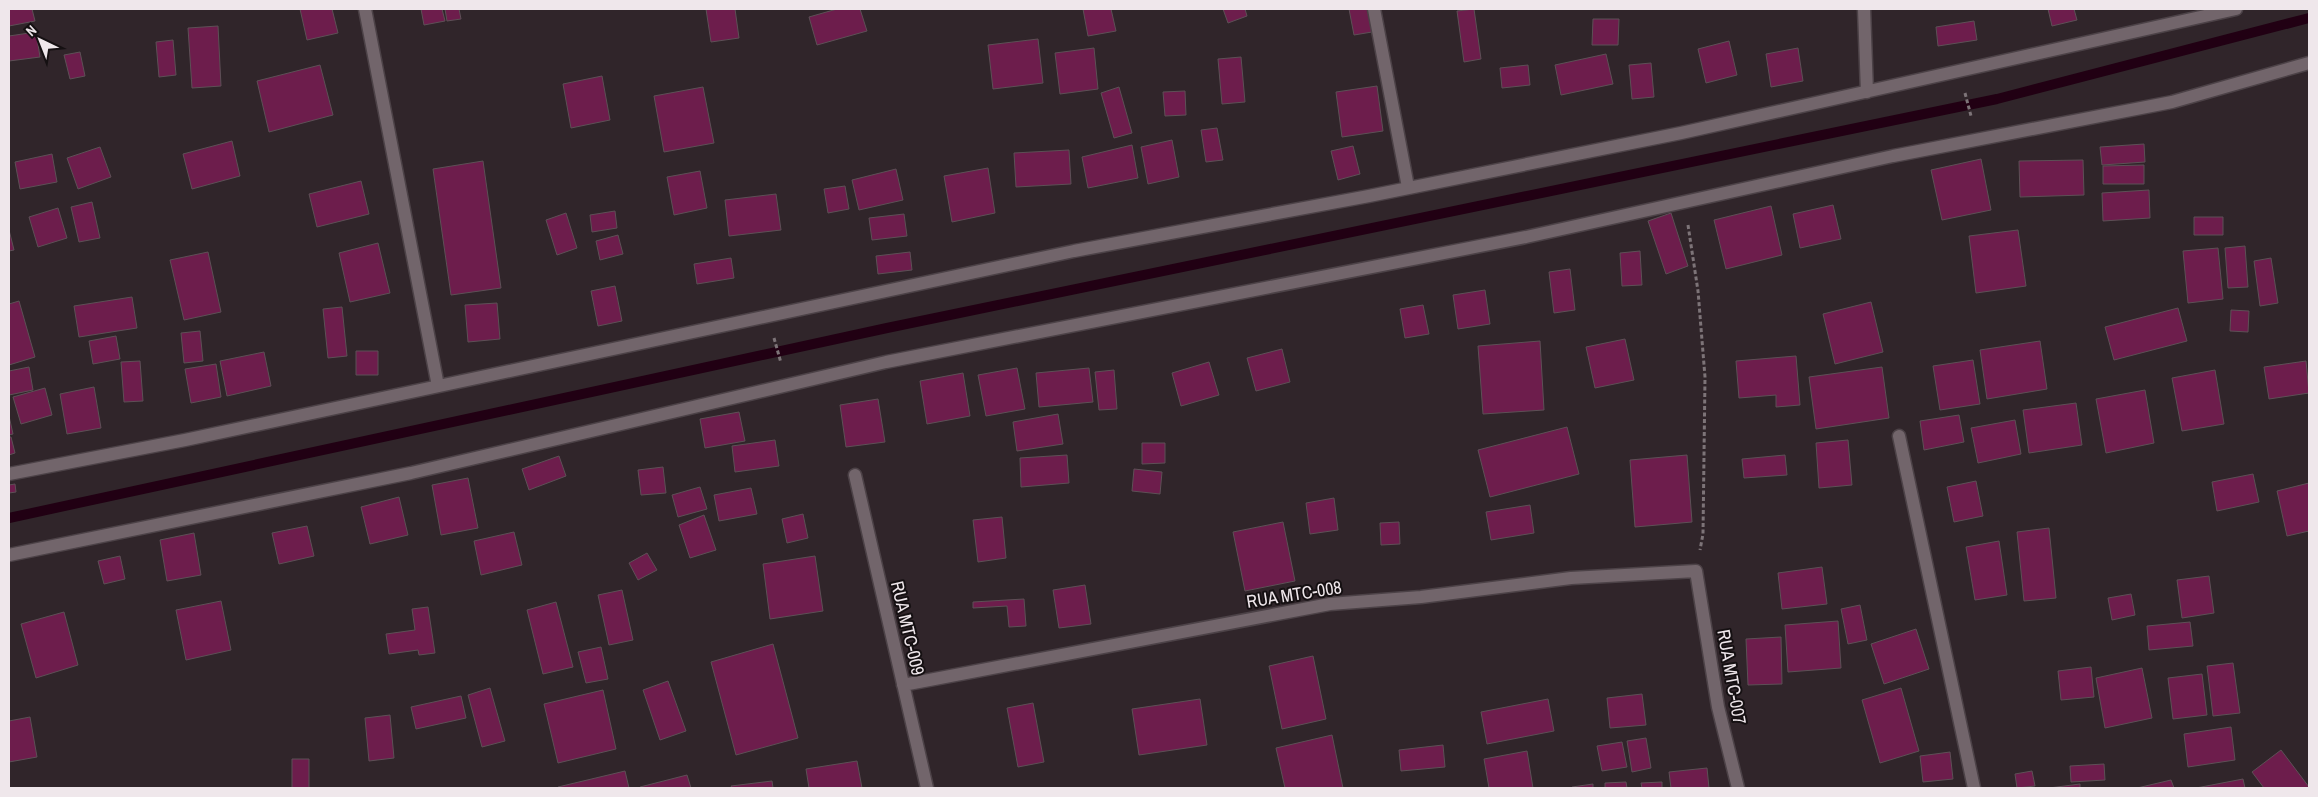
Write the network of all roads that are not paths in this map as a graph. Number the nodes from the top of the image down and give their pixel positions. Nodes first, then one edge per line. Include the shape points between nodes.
1 (365, 9) edge
2 (1374, 9) edge
3 (1864, 9) edge
4 (2236, 9) edge
5 (2309, 63) edge
6 (1866, 92) junction
7 (1408, 187) junction
8 (438, 386) junction
9 (1899, 436) dead end
10 (9, 474) edge
11 (855, 475) dead end
12 (9, 555) edge
13 (1696, 571) joint
14 (903, 685) junction
15 (926, 788) edge
16 (1738, 788) edge
17 (1974, 788) edge

1 - 8 street
2 - 7 street
3 - 6 street
4 - 6 street
5 - 12 street via 2172,102 1893,156 1526,237 886,362 411,473
6 - 7 street via 1681,133
7 - 8 street via 1074,251
8 - 10 street
9 - 17 street
11 - 14 street, RUA MTC-009
13 - 14 street, RUA MTC-008 via 1571,578 1421,597 1330,604
13 - 16 street, RUA MTC-007 via 1718,707
14 - 15 street, RUA MTC-009

